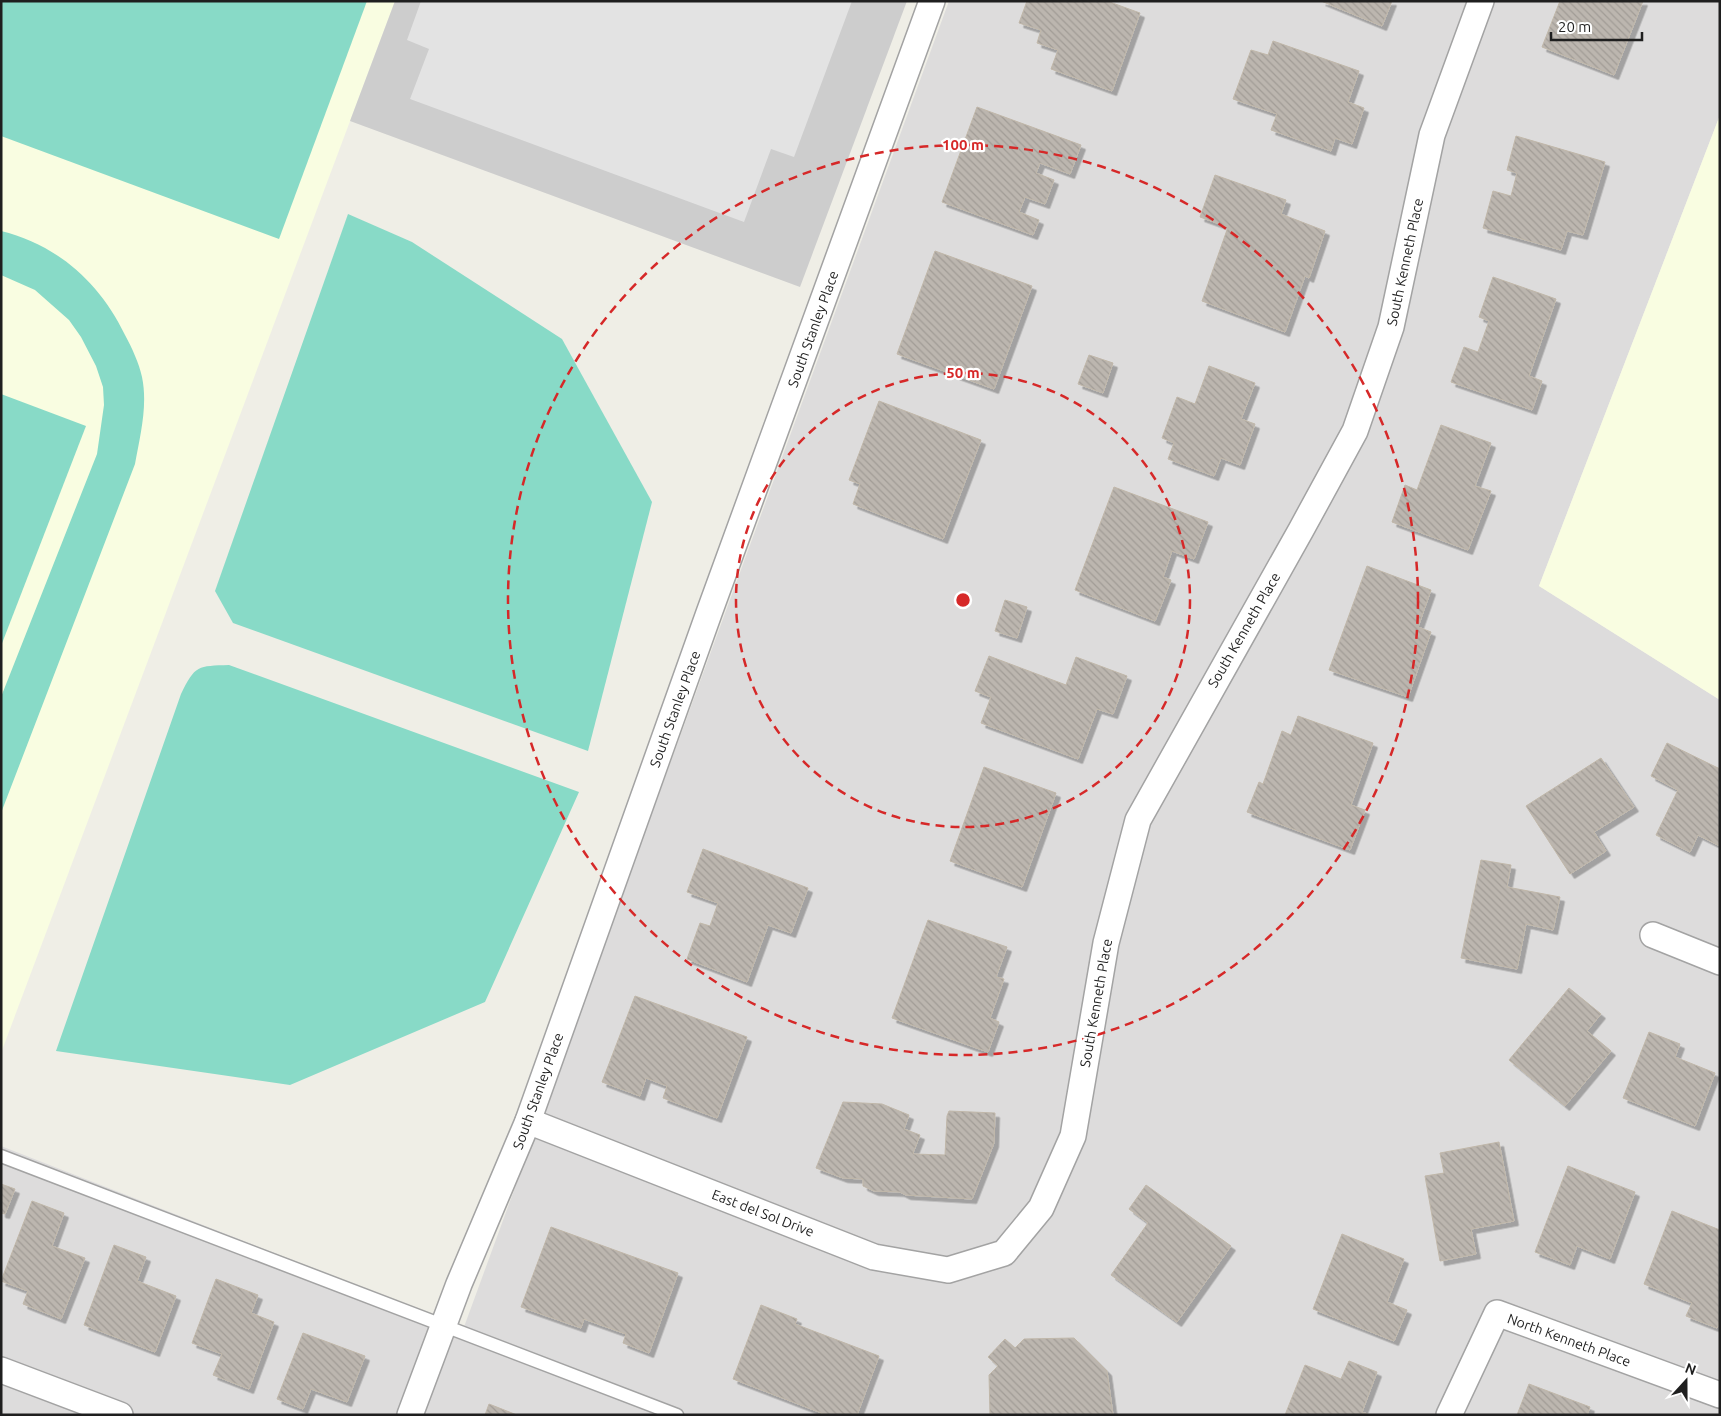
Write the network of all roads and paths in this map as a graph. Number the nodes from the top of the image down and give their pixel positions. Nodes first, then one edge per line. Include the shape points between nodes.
1 (932, 1) edge
2 (1481, 1) edge
3 (1654, 935) dead end
4 (1720, 962) edge
5 (528, 1121) junction
6 (1, 1156) edge
7 (1004, 1253) joint
8 (443, 1325) junction
9 (1, 1370) edge
10 (1720, 1395) edge
11 (120, 1415) edge
12 (410, 1415) edge
13 (677, 1415) edge
14 (1449, 1415) edge

1 - 5 street, South Stanley Place
2 - 7 street, South Kenneth Place via 1432,134 1391,327 1356,430 1138,820 1106,943 1073,1136 1041,1208
3 - 4 street
5 - 7 street, East del Sol Drive via 874,1257 948,1270
5 - 8 street, South Stanley Place
6 - 8 lane
8 - 12 street, South Stanley Place
8 - 13 lane
9 - 11 street
10 - 14 street, North Kenneth Place via 1497,1313

